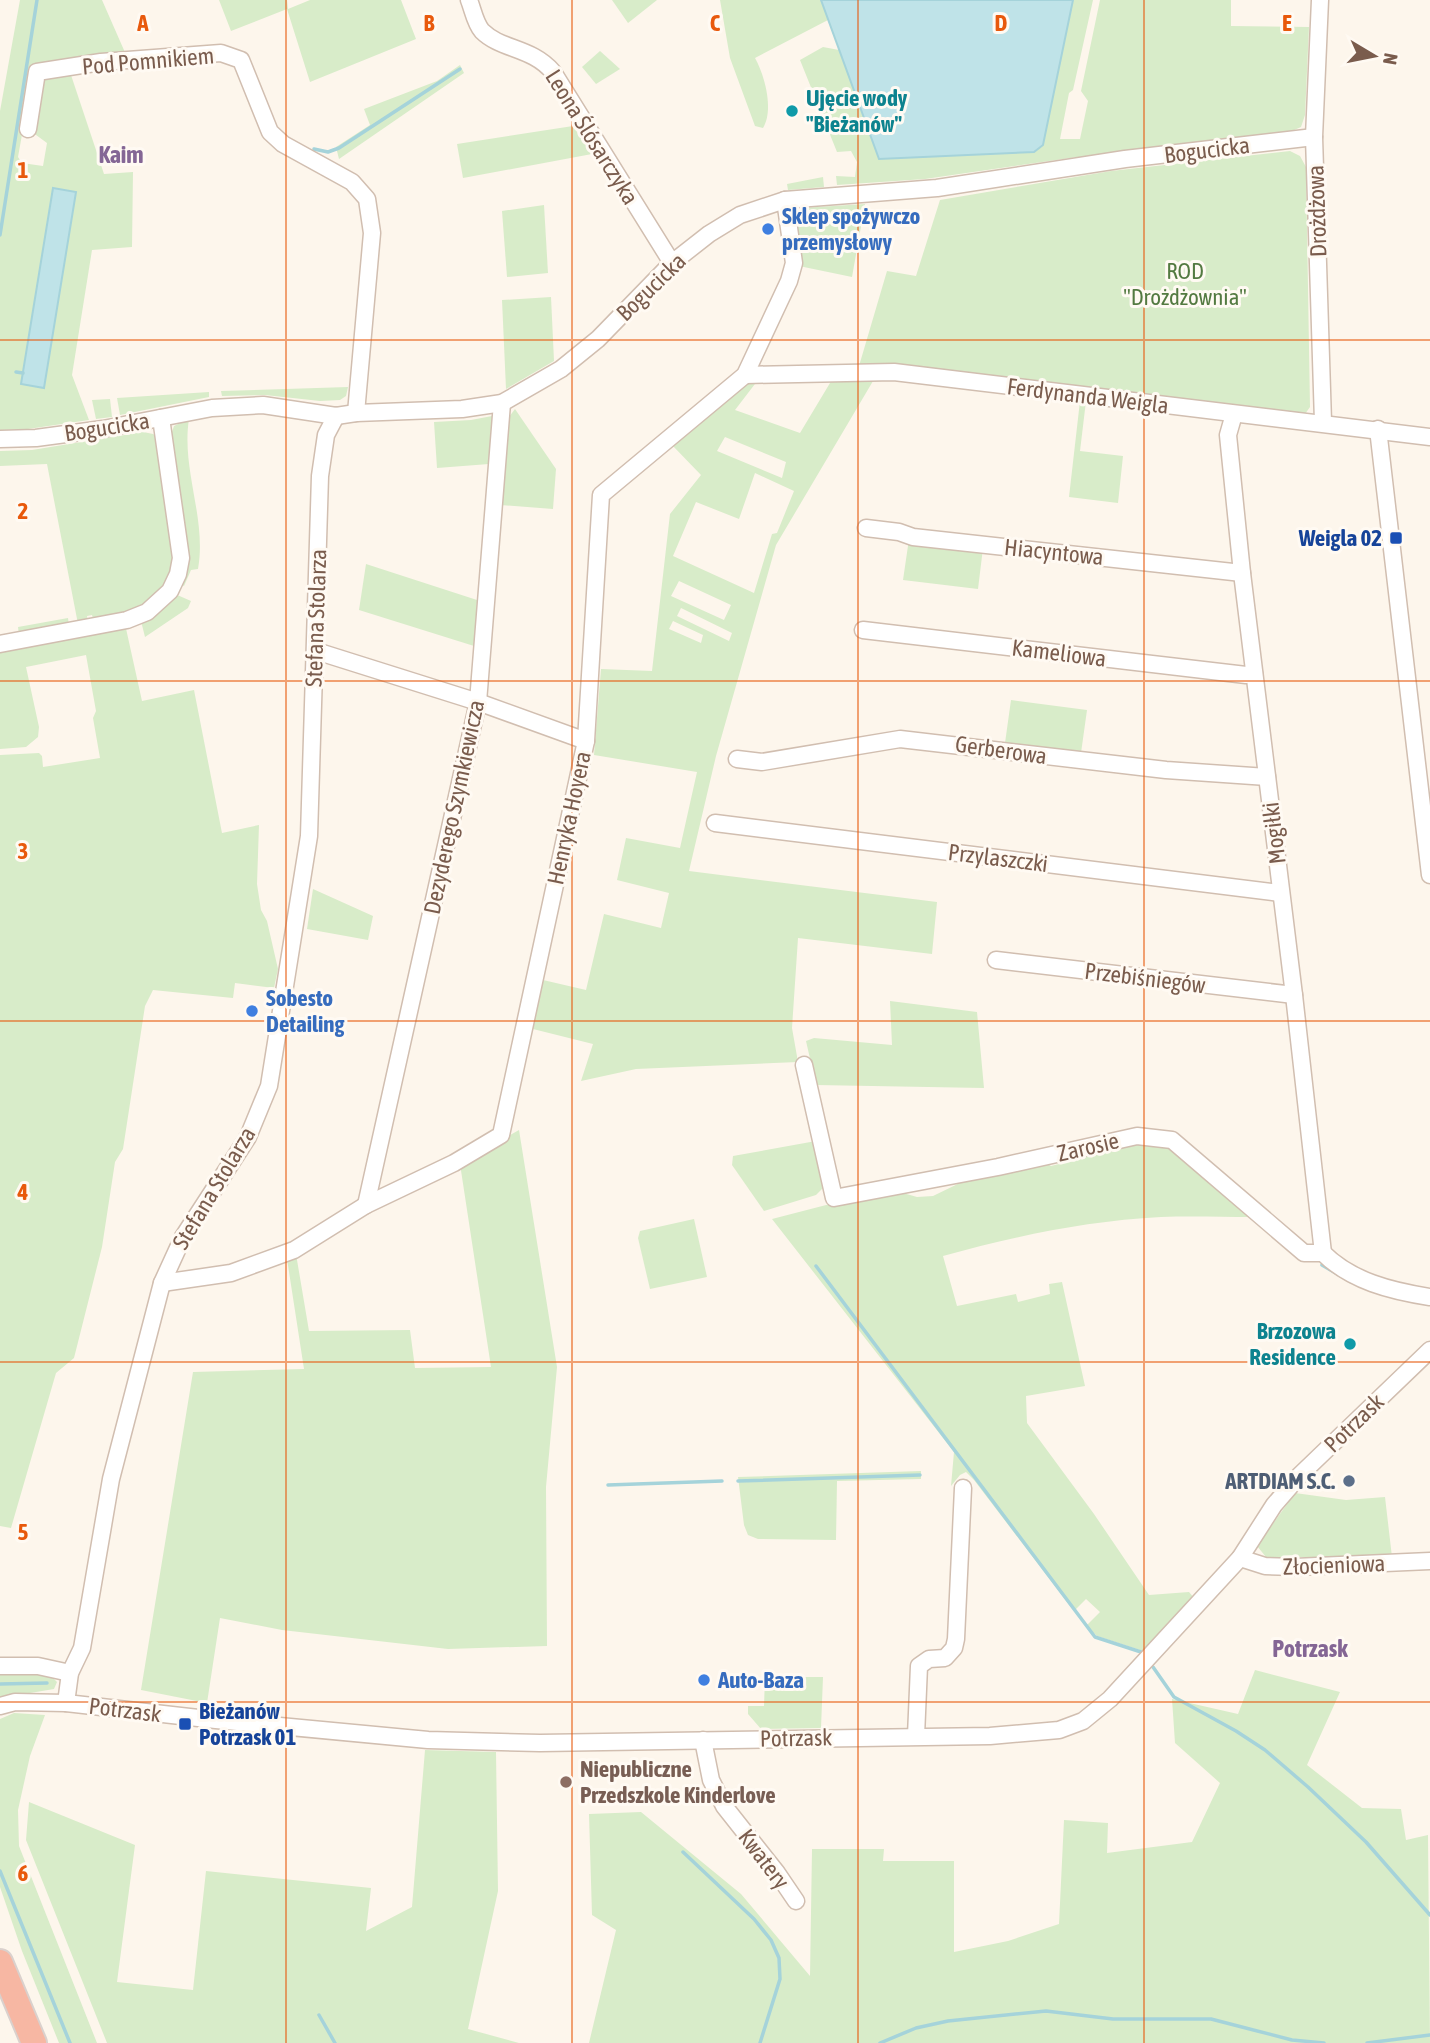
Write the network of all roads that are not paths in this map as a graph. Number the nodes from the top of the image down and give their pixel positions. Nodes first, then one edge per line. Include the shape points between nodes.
1 (469, 0) edge
2 (1320, 0) edge
3 (28, 129) dead end
4 (1314, 137) junction
5 (785, 200) junction
6 (672, 263) junction
7 (745, 375) junction
8 (502, 403) junction
9 (356, 413) junction
10 (1234, 414) junction
11 (336, 416) junction
12 (161, 418) junction
13 (1323, 422) junction
14 (1378, 429) junction
15 (1430, 436) edge
16 (0, 439) edge
17 (866, 528) dead end
18 (1242, 573) junction
19 (863, 630) dead end
20 (0, 644) edge
21 (316, 651) junction
22 (1254, 673) junction
23 (478, 702) junction
24 (586, 741) junction
25 (737, 760) dead end
26 (1424, 766) edge
27 (1267, 777) junction
28 (715, 823) dead end
29 (1430, 875) edge
30 (1280, 893) junction
31 (996, 960) dead end
32 (1294, 995) junction
33 (804, 1065) dead end
34 (366, 1205) junction
35 (1323, 1253) junction
36 (162, 1283) junction
37 (1430, 1297) edge
38 (1430, 1350) edge
39 (963, 1488) dead end
40 (1240, 1558) junction
41 (1430, 1561) edge
42 (0, 1666) edge
43 (70, 1673) junction
44 (66, 1703) junction
45 (0, 1706) edge
46 (916, 1736) junction
47 (703, 1740) junction
48 (796, 1901) dead end
49 (0, 1962) edge
50 (34, 2043) edge

1 - 6 street, Leona Ślósarczyka via 486,34 533,55 553,72
2 - 4 street, Drożdżowa
3 - 9 street, Pod Pomnikiem via 37,72 221,53 241,60 270,132 352,182 367,199 372,233
4 - 5 street, Bogucicka via 1125,159 937,188
4 - 13 street, Drożdżowa
5 - 6 street, Bogucicka via 740,215
5 - 7 street, Henryka Hoyera via 794,262
6 - 8 street, Bogucicka via 598,339 561,369
7 - 10 street, Ferdynanda Weigla via 894,372
7 - 24 street, Henryka Hoyera via 601,495
8 - 9 street, Bogucicka
8 - 23 street, Dezyderego Szymkiewicza
9 - 11 street, Bogucicka
10 - 13 street, Ferdynanda Weigla
10 - 18 street, Mogiłki via 1228,435
11 - 12 street, Bogucicka via 263,405
11 - 21 street, Stefana Stolarza via 326,435 320,476
12 - 16 street, Bogucicka via 36,438
12 - 20 street via 181,558 170,591 148,612 127,620
13 - 14 street, Ferdynanda Weigla
14 - 15 street, Ferdynanda Weigla
14 - 26 street
17 - 18 street, Hiacyntowa
18 - 22 street, Mogiłki
19 - 22 street, Kameliowa
21 - 23 street
21 - 36 street, Stefana Stolarza via 309,836 269,1086 248,1137 183,1237
22 - 27 street, Mogiłki
23 - 24 street
23 - 34 street, Dezyderego Szymkiewicza
24 - 34 street, Henryka Hoyera via 500,1135 454,1163
25 - 27 street, Gerberowa via 762,762 900,739
26 - 29 street
27 - 30 street, Mogiłki
28 - 30 street, Przylaszczki
30 - 32 street, Mogiłki
31 - 32 street, Przebiśniegów
32 - 35 street, Mogiłki
33 - 35 street, Zarosie via 834,1198 1137,1136 1172,1140 1304,1252
34 - 36 street, Henryka Hoyera via 294,1250 231,1273
35 - 37 street, Zarosie via 1335,1266 1358,1278
36 - 43 street, Stefana Stolarza via 111,1479 82,1648
38 - 40 street, Potrzask via 1300,1475
39 - 46 street via 956,1639 945,1658 929,1659 919,1666
40 - 41 street, Złocieniowa via 1265,1566 1295,1567
40 - 46 street, Potrzask via 1111,1699 1083,1721 1043,1733
42 - 43 street via 38,1666
43 - 44 street, Stefana Stolarza
44 - 45 street, Potrzask
44 - 47 street, Potrzask via 428,1740
46 - 47 street, Potrzask
47 - 48 street, Kwatery via 711,1780 724,1806
49 - 50 highway

